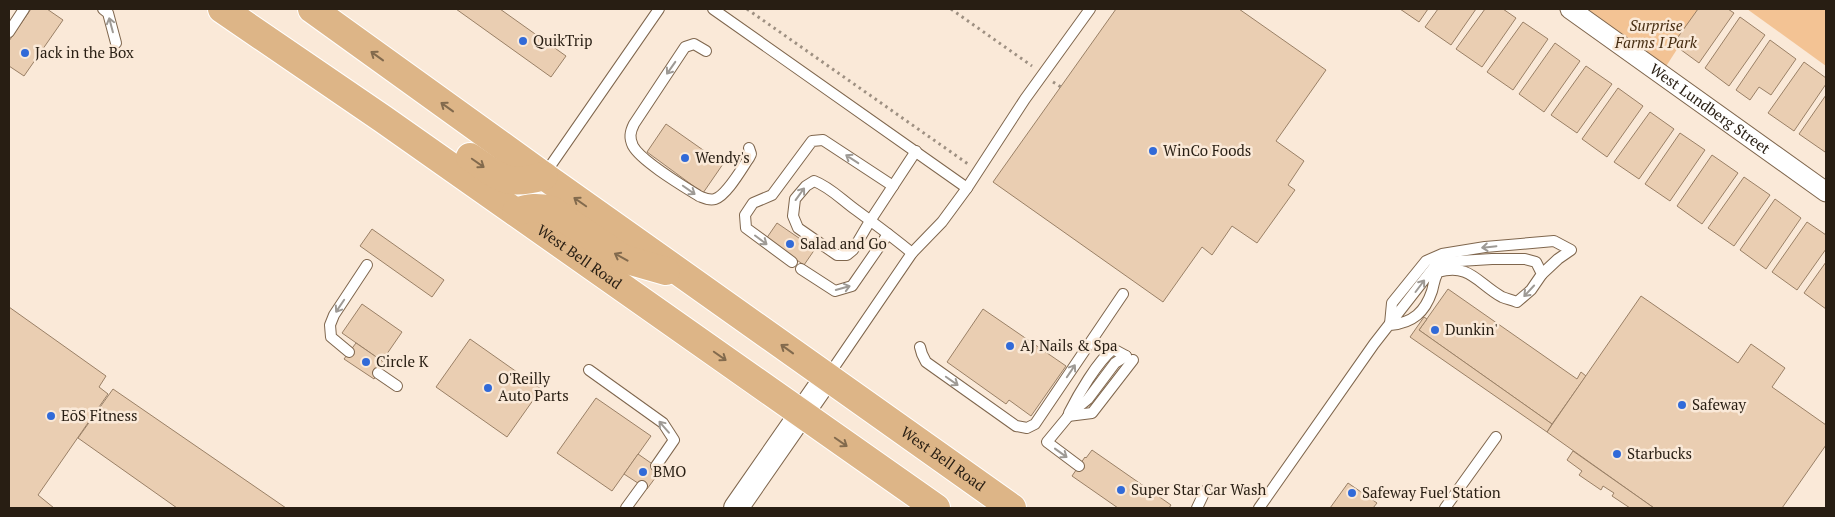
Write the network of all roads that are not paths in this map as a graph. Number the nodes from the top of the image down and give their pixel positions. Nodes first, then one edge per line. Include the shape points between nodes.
1 (24, 9) edge
2 (103, 9) edge
3 (222, 9) edge
4 (659, 9) edge
5 (713, 9) edge
6 (1090, 9) edge
7 (1570, 9) edge
8 (318, 10) edge
9 (9, 32) edge
10 (116, 43) dead end
11 (706, 51) dead end
12 (329, 82) junction
13 (749, 148) dead end
14 (916, 151) junction
15 (544, 176) junction
16 (892, 186) junction
17 (967, 188) junction
18 (1826, 192) edge
19 (516, 212) junction
20 (870, 221) junction
21 (888, 234) junction
22 (912, 253) junction
23 (792, 262) dead end
24 (367, 265) dead end
25 (801, 269) dead end
26 (1542, 274) junction
27 (684, 276) junction
28 (1123, 294) dead end
29 (1390, 324) junction
30 (920, 347) dead end
31 (349, 352) dead end
32 (1130, 358) dead end
33 (589, 370) dead end
34 (378, 373) dead end
35 (826, 378) junction
36 (397, 386) dead end
37 (802, 414) junction
38 (1496, 437) dead end
39 (656, 466) dead end
40 (1079, 466) dead end
41 (642, 486) dead end
42 (1205, 490) dead end
43 (626, 508) edge
44 (736, 508) edge
45 (936, 508) edge
46 (1012, 508) edge
47 (1197, 508) edge
48 (1260, 508) edge
49 (1445, 508) edge

1 - 9 lane
10 -> 2 lane via 108,13
3 - 12 main road, West Bell Road
4 - 15 lane
5 - 14 lane
6 - 17 lane
7 - 18 street, West Lundberg Street
15 -> 8 main road, West Bell Road
11 -> 13 lane via 694,44 685,47 634,124 630,136 633,145 641,156 699,196 710,200 724,194 749,158
12 -> 15 main road via 390,101 500,178 515,182
12 - 19 main road, West Bell Road
14 - 16 lane
14 - 17 lane
27 -> 15 main road, West Bell Road
16 - 20 lane
16 -> 23 lane via 823,140 812,141 772,195 753,203 745,215 746,228
17 - 22 lane via 942,222
27 -> 19 main road via 624,260 552,210 528,207
19 -> 37 main road, West Bell Road
20 -> 20 lane via 854,250 847,255 837,255 798,228 793,216 795,199 814,181 824,185
20 - 21 lane
21 - 22 lane
25 -> 21 lane via 835,291 852,286
22 - 35 lane
24 -> 31 lane via 330,325 332,337
29 -> 26 lane via 1434,267 1443,262 1525,259 1536,262
26 -> 29 lane via 1517,302 1503,297 1469,273 1450,269 1438,272 1426,307 1401,324
26 -> 29 lane via 1570,250 1554,241 1442,254 1426,261 1392,303
35 -> 27 main road, West Bell Road
30 -> 28 lane via 926,362 1016,426 1027,428 1035,424
29 - 48 lane
32 -> 40 lane via 1115,363 1088,400 1068,416 1047,442
39 -> 33 lane via 674,440 662,423
34 - 36 lane
35 - 37 street
35 - 46 main road, West Bell Road
37 - 44 street
37 -> 45 main road, West Bell Road
38 - 49 lane
41 - 43 lane
42 - 47 lane

